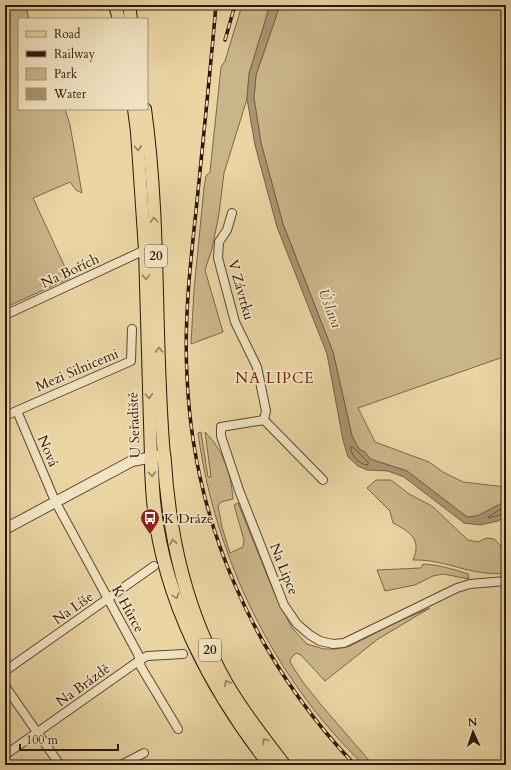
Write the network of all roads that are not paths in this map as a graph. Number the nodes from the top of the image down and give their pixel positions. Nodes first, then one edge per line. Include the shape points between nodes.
1 (116, 5) edge
2 (129, 5) edge
3 (119, 18) edge
4 (131, 18) edge
5 (134, 110) edge
6 (145, 110) edge
7 (232, 213) dead end
8 (145, 250) junction
9 (5, 315) edge
10 (132, 329) dead end
11 (17, 411) junction
12 (5, 416) edge
13 (264, 420) junction
14 (164, 456) junction
15 (151, 457) junction
16 (323, 480) dead end
17 (55, 501) junction
18 (5, 529) edge
19 (154, 566) dead end
20 (506, 581) edge
21 (108, 599) junction
22 (183, 654) dead end
23 (140, 660) junction
24 (5, 671) edge
25 (5, 686) edge
26 (243, 720) junction
27 (178, 729) dead end
28 (38, 733) junction
29 (144, 753) dead end
30 (5, 756) edge
31 (60, 765) edge
32 (121, 765) edge
33 (270, 765) edge
34 (284, 765) edge

1 - 3 main road
2 - 4 main road
5 -> 8 main road, U Seřadiště / 20
14 -> 6 main road, U Seřadiště / 20 via 152,185
7 - 13 street, V Závrtku via 227,230 218,242 218,258 235,322 257,367 266,411
8 - 9 street, Na Bořích
8 -> 15 main road, U Seřadiště / 20
10 - 11 street, Mezi Silnicemi via 131,361
11 - 12 street, Mezi Silnicemi
11 - 17 street, Nová
13 - 16 street
13 - 20 street, Na Lipce via 221,427 221,436 284,605 310,635 333,644 344,643 457,588 488,581
14 - 15 street
26 -> 14 highway, U Seřadiště / 20 via 195,619 182,580 173,541
15 - 17 street via 132,461
15 -> 26 highway, U Seřadiště / 20 via 154,506 172,585 201,658
17 - 18 street
17 - 21 street, K Hůrce
19 - 21 street, Na Líše
21 - 23 street, K Hůrce
21 - 24 street, Na Líše
22 - 23 street, Na Brázdě via 147,656
23 - 27 street, K Hůrce via 141,667
23 - 28 street, Na Brázdě
25 - 28 street
26 - 33 highway, 20
34 -> 26 highway, 20
28 - 30 street, Na Brázdě
28 - 31 street
29 - 32 street

